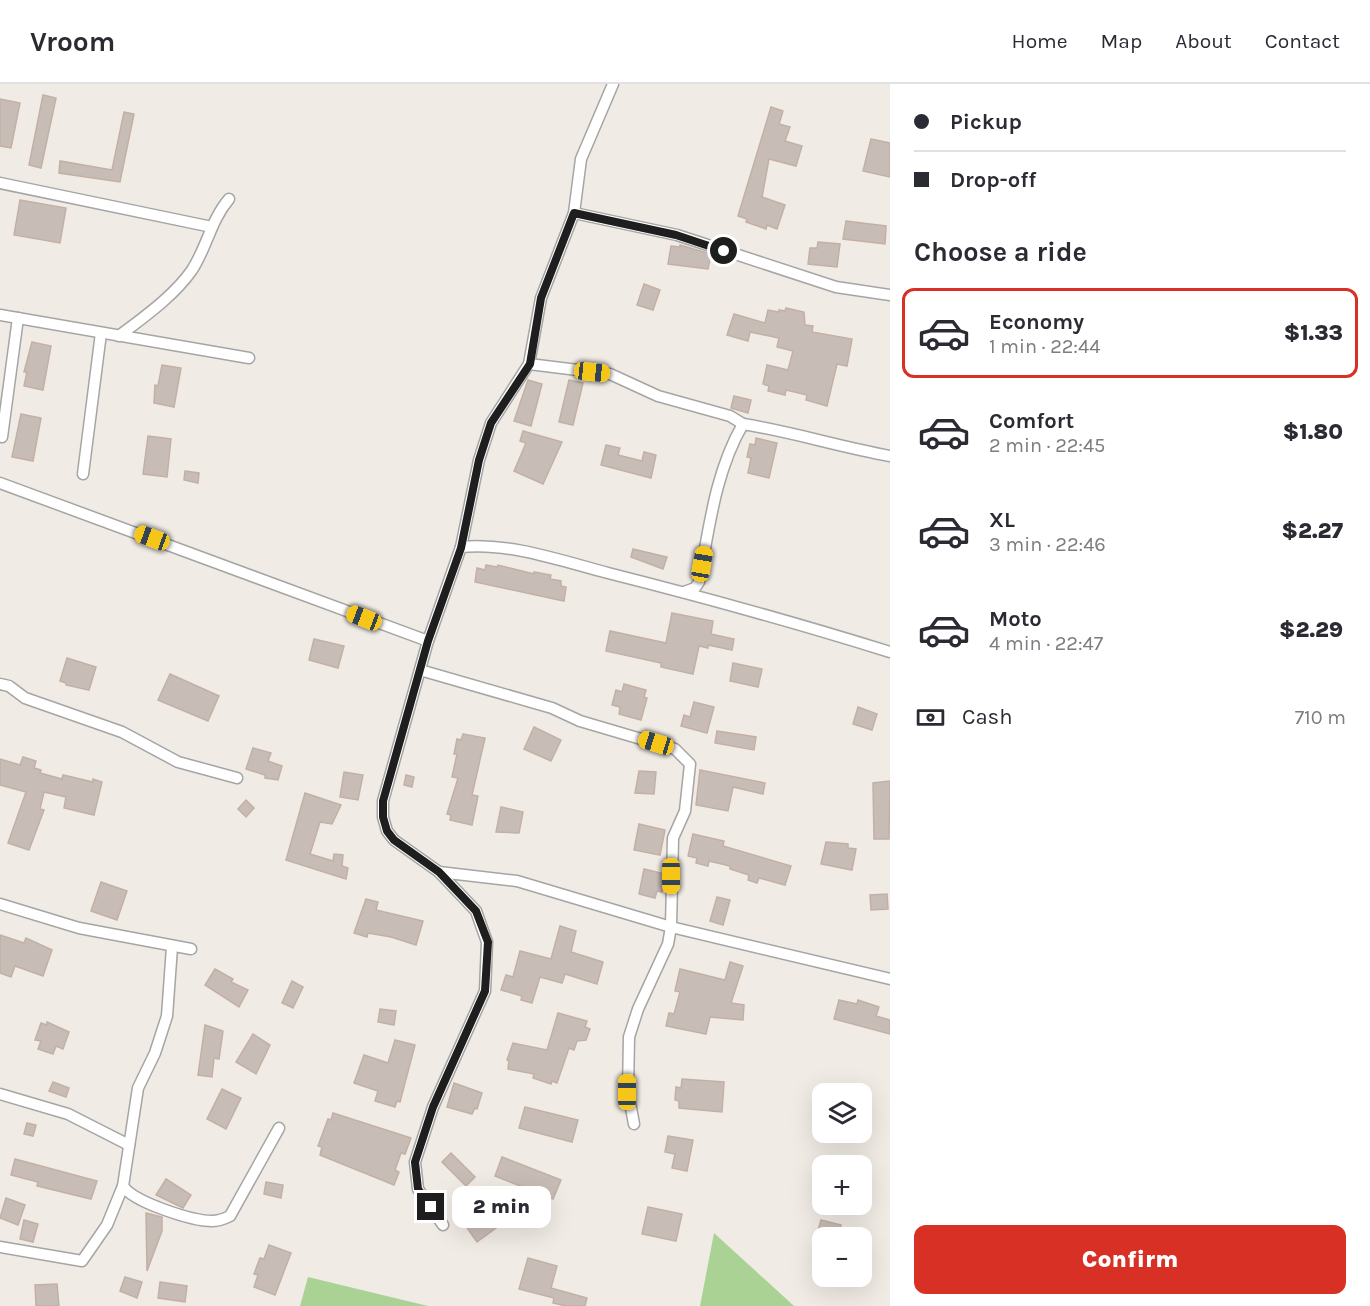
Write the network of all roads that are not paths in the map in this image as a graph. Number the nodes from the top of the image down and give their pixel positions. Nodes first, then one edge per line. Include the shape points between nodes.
1 (613, 84) edge
2 (0, 183) edge
3 (229, 199) dead end
4 (574, 213) junction
5 (212, 227) junction
6 (890, 295) edge
7 (0, 315) edge
8 (18, 318) junction
9 (101, 333) junction
10 (119, 336) junction
11 (249, 358) dead end
12 (530, 364) junction
13 (743, 424) junction
14 (2, 437) dead end
15 (890, 456) edge
16 (83, 474) dead end
17 (0, 483) edge
18 (461, 548) junction
19 (684, 592) junction
20 (428, 641) junction
21 (890, 652) edge
22 (420, 670) junction
23 (0, 684) edge
24 (237, 778) dead end
25 (439, 872) junction
26 (0, 904) edge
27 (671, 927) junction
28 (172, 947) junction
29 (191, 949) dead end
30 (890, 979) edge
31 (0, 1094) edge
32 (634, 1124) dead end
33 (279, 1128) dead end
34 (129, 1145) junction
35 (123, 1186) junction
36 (443, 1225) dead end
37 (0, 1247) edge

1 - 4 street via 581,159
2 - 5 street
3 - 5 street
4 - 6 street via 676,235 836,287
4 - 12 street via 541,298
5 - 10 street via 193,269
7 - 8 street
8 - 9 street
8 - 14 street
9 - 10 street
9 - 16 street
10 - 11 street
12 - 13 street via 610,374 658,396 730,416
12 - 18 street via 491,423 479,460
13 - 15 street
13 - 19 street via 716,492 699,582
17 - 20 street
18 - 19 street via 480,546 541,557
18 - 20 street
19 - 21 street
20 - 22 street
22 - 25 street via 389,777 383,817 394,840
22 - 27 street via 675,748 690,764 685,811 672,847
23 - 24 street via 25,698 122,732 178,762
25 - 27 street via 517,881
25 - 36 street via 476,911 488,942 485,991 433,1107 415,1162 418,1189
26 - 28 street via 79,927
27 - 30 street
27 - 32 street via 668,944 628,1037 627,1092
28 - 29 street
28 - 34 street via 167,1016 138,1088
31 - 34 street via 68,1114
33 - 35 street via 230,1216 220,1221 171,1212 128,1194
34 - 35 street
35 - 37 street via 107,1225 82,1261

